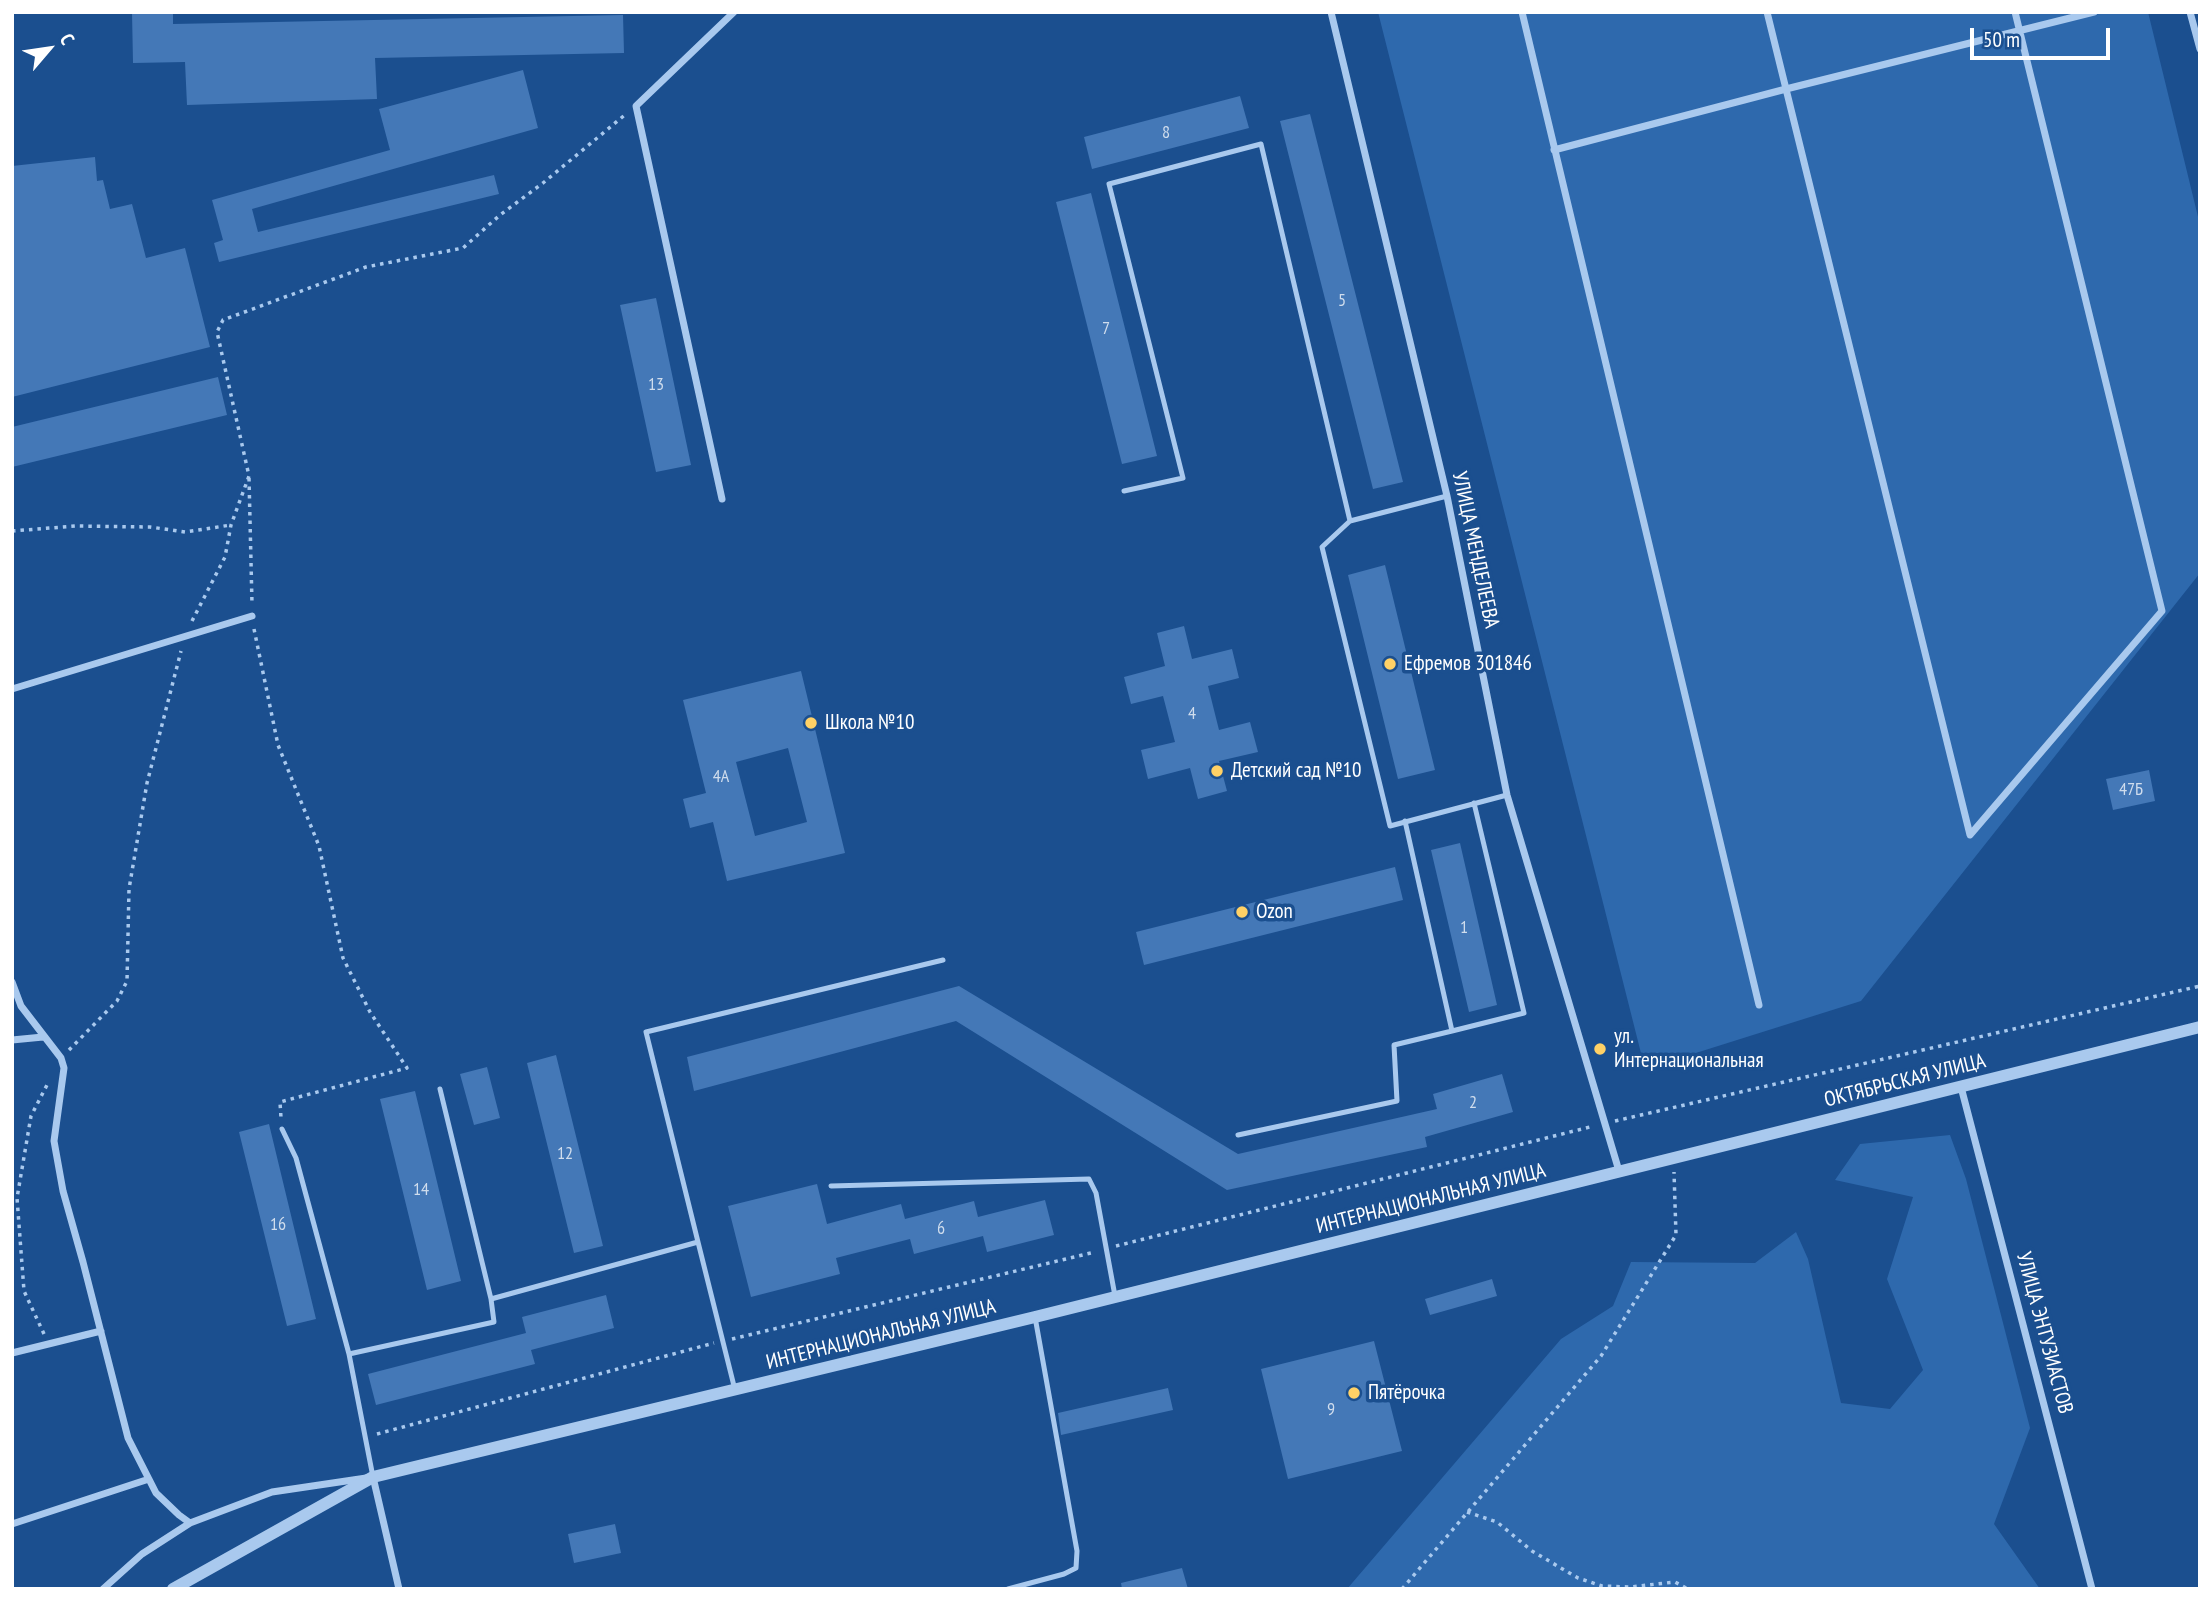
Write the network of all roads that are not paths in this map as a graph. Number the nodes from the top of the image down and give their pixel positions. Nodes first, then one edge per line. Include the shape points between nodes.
1 (734, 12) edge
2 (1331, 12) edge
3 (1522, 12) edge
4 (1767, 12) edge
5 (2015, 12) edge
6 (2094, 12) edge
7 (2190, 12) edge
8 (2019, 30) junction
9 (2200, 49) edge
10 (1786, 89) junction
11 (1555, 150) junction
12 (1124, 491) dead end
13 (1447, 496) junction
14 (722, 499) dead end
15 (1350, 521) junction
16 (253, 616) road end
17 (12, 689) edge
18 (1507, 795) junction
19 (1474, 803) junction
20 (1405, 821) junction
21 (943, 960) dead end
22 (12, 982) edge
23 (1759, 1005) dead end
24 (2200, 1027) edge
25 (1452, 1031) junction
26 (43, 1037) junction
27 (12, 1040) edge
28 (1961, 1087) junction
29 (440, 1089) dead end
30 (282, 1129) road end
31 (1238, 1135) dead end
32 (1619, 1171) junction
33 (831, 1186) dead end
34 (698, 1242) junction
35 (1115, 1297) junction
36 (491, 1299) junction
37 (1035, 1317) junction
38 (101, 1331) junction
39 (12, 1353) edge
40 (349, 1354) junction
41 (735, 1391) junction
42 (373, 1477) junction
43 (149, 1479) junction
44 (190, 1523) junction
45 (12, 1524) edge
46 (103, 1589) edge
47 (173, 1589) edge
48 (399, 1589) edge
49 (1008, 1589) edge
50 (2092, 1589) edge

1 - 14 street via 636,106
2 - 13 street, УЛИЦА МЕНДЕЛЕЕВА
3 - 11 street
4 - 10 street
5 - 8 street
6 - 8 street
7 - 9 street
8 - 10 street
8 - 10 street via 2162,611 1970,835
10 - 11 street
11 - 23 street
12 - 15 lane via 1183,478 1109,184 1261,144
13 - 15 lane
13 - 18 street, УЛИЦА МЕНДЕЛЕЕВА
15 - 20 lane via 1322,547 1390,825
16 - 17 street
18 - 19 lane
18 - 32 street, УЛИЦА МЕНДЕЛЕЕВА
19 - 20 lane
19 - 25 lane via 1524,1013
20 - 25 lane
21 - 34 lane via 646,1032
22 - 26 street
24 - 28 street, ОКТЯБРЬСКАЯ УЛИЦА
25 - 31 lane via 1394,1045 1397,1101
26 - 27 street
26 - 38 street via 64,1068 54,1141 62,1191
28 - 32 street, ОКТЯБРЬСКАЯ УЛИЦА
28 - 50 street, УЛИЦА ЭНТУЗИАСТОВ
29 - 36 lane
30 - 40 lane via 296,1158
32 - 35 street, ИНТЕРНАЦИОНАЛЬНАЯ УЛИЦА
33 - 35 lane via 1089,1179 1096,1193
34 - 36 lane
34 - 41 lane
35 - 37 street, ИНТЕРНАЦИОНАЛЬНАЯ УЛИЦА
36 - 40 lane via 494,1322
37 - 41 street, ИНТЕРНАЦИОНАЛЬНАЯ УЛИЦА
37 - 49 lane via 1077,1551 1076,1568
38 - 39 street
38 - 43 street via 128,1438
40 - 42 lane
41 - 42 street, ИНТЕРНАЦИОНАЛЬНАЯ УЛИЦА
42 - 44 street via 272,1492
42 - 47 street, ИНТЕРНАЦИОНАЛЬНАЯ УЛИЦА
42 - 48 street
43 - 44 street via 156,1493
43 - 45 street
44 - 46 street via 142,1554

